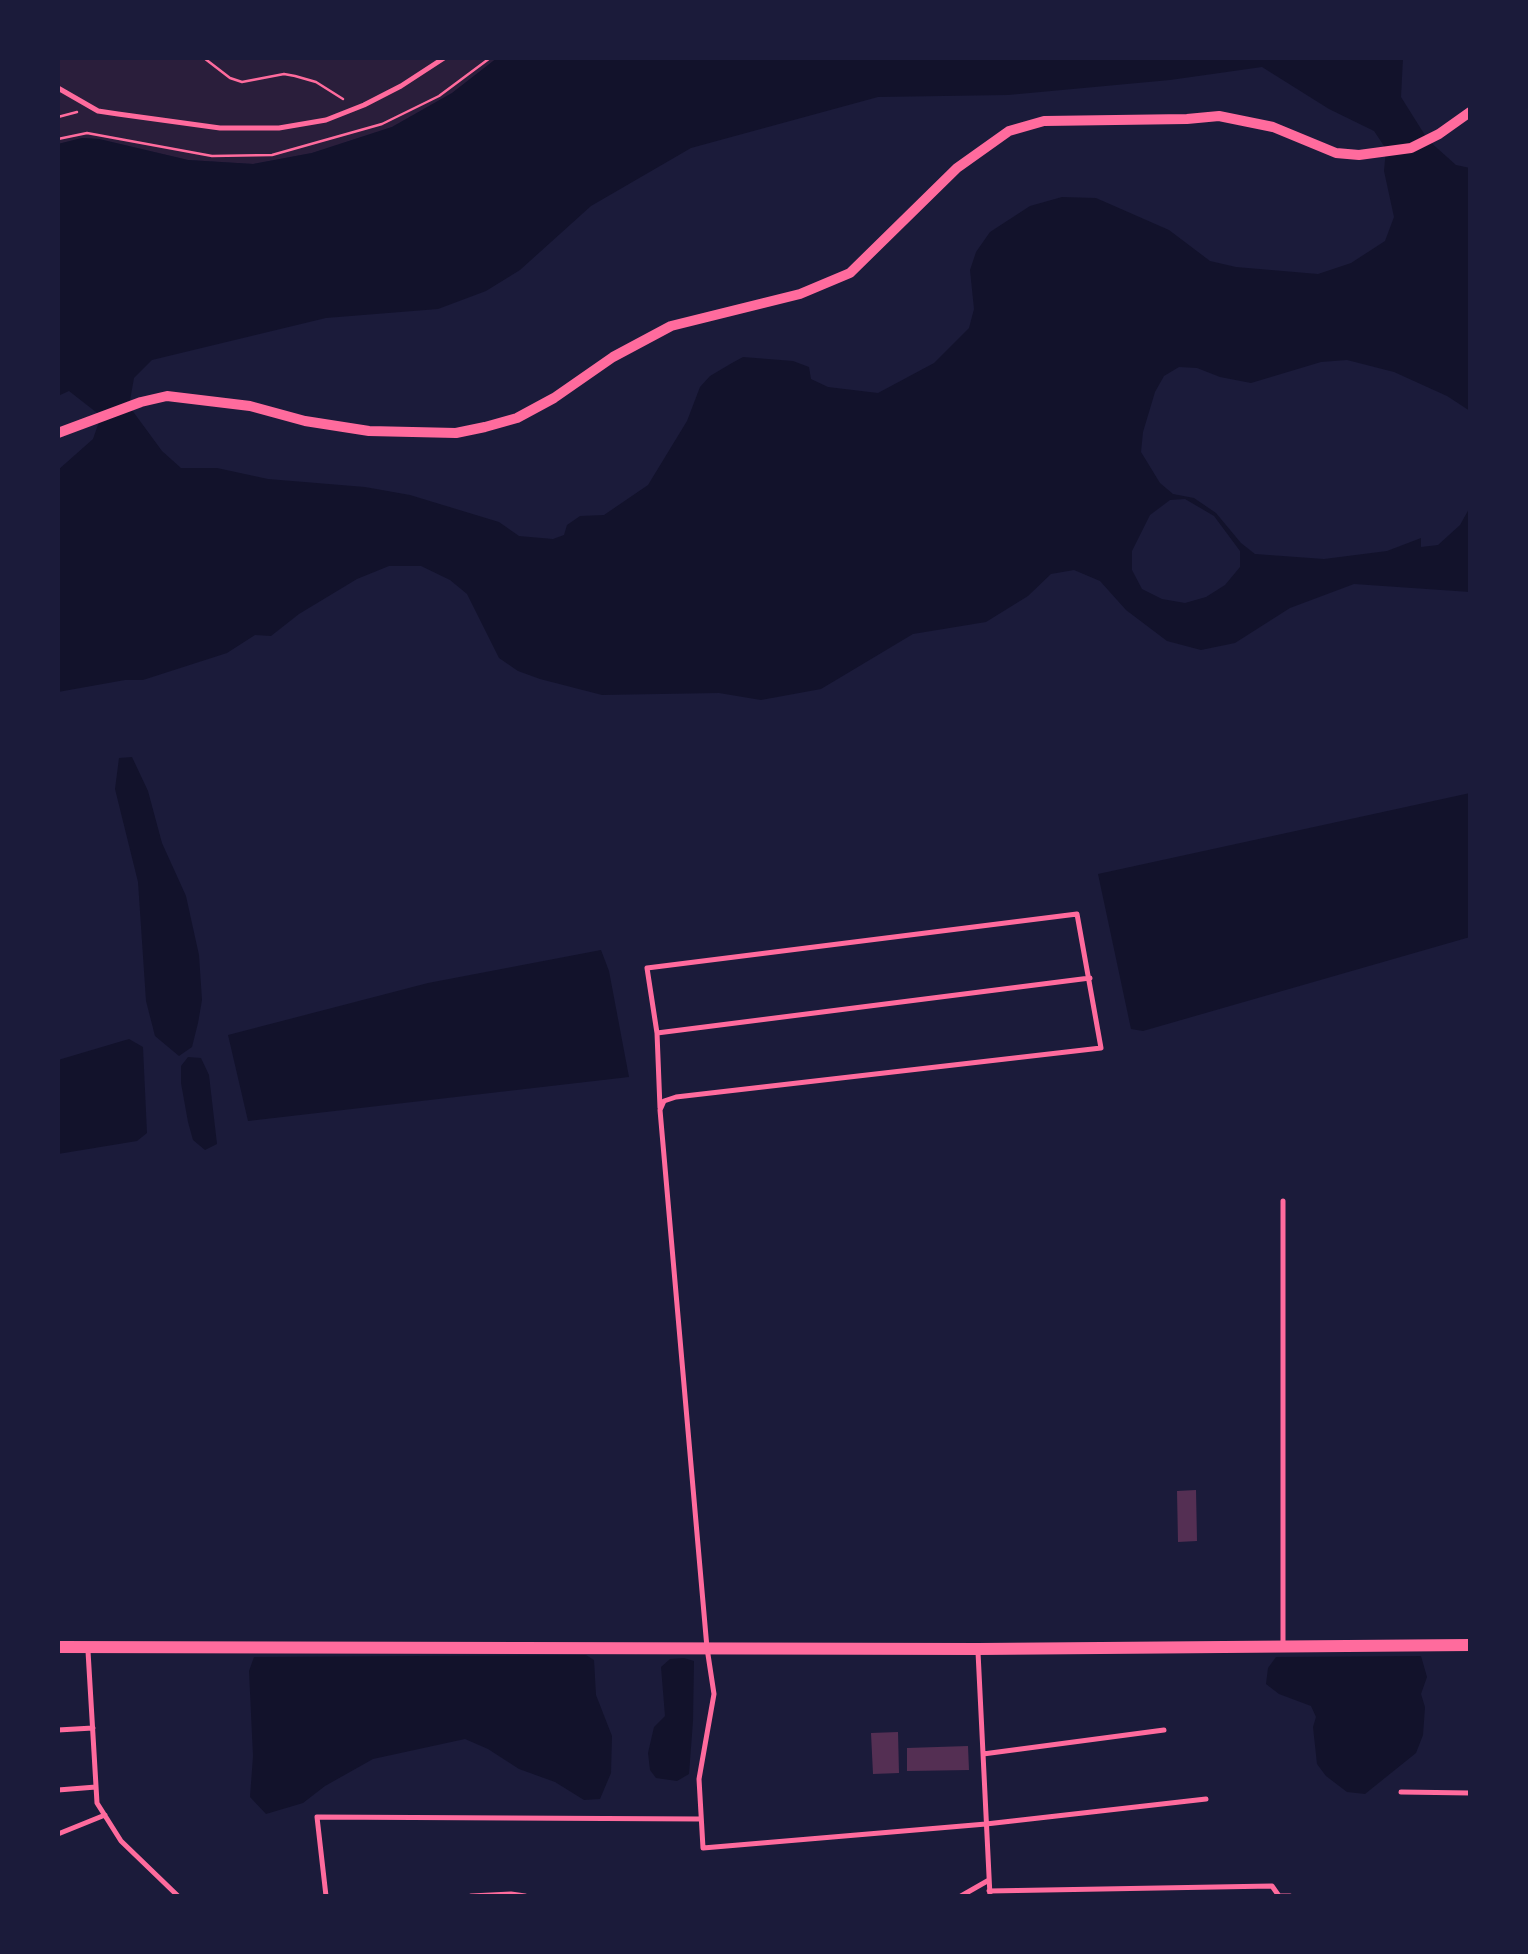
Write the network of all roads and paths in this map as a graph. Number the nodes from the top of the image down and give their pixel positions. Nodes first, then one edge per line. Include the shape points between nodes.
1 (204, 58) edge
2 (444, 58) edge
3 (58, 88) edge
4 (357, 108) junction
5 (1470, 112) edge
6 (364, 130) dead end
7 (58, 434) edge
8 (1090, 978) junction
9 (656, 1033) junction
10 (660, 1110) junction
11 (1284, 1201) dead end
12 (1470, 1645) edge
13 (1283, 1646) junction
14 (58, 1647) edge
15 (88, 1647) junction
16 (706, 1648) junction
17 (978, 1648) junction
18 (92, 1728) junction
19 (58, 1730) edge
20 (1164, 1730) dead end
21 (983, 1754) junction
22 (96, 1788) junction
23 (58, 1790) edge
24 (1401, 1792) dead end
25 (1470, 1793) edge
26 (1206, 1799) dead end
27 (105, 1815) junction
28 (701, 1819) junction
29 (986, 1824) junction
30 (58, 1834) edge
31 (989, 1880) junction
32 (989, 1894) edge
33 (178, 1896) edge
34 (326, 1896) edge
35 (471, 1896) edge
36 (524, 1896) edge
37 (961, 1896) edge
38 (1290, 1896) edge

1 - 4 path via 242,82 284,74 316,82
2 - 4 lane
3 - 4 lane via 98,110 220,128 280,128
4 - 6 path
5 - 7 street via 1411,148 1371,154 1336,153 1273,127 1219,116 1044,121 1009,132 957,168 850,273 800,294 671,326 517,418 456,433 370,432 167,396
8 - 9 lane
8 - 9 lane via 1077,914 647,968
8 - 10 lane via 1101,1048 676,1097
9 - 10 lane
10 - 16 lane
11 - 13 lane
12 - 13 street
13 - 17 street
14 - 15 street
15 - 16 street
15 - 18 lane
16 - 17 street
16 - 28 lane via 714,1694 699,1779
17 - 21 lane
18 - 19 lane
18 - 22 lane
20 - 21 lane
21 - 29 lane
22 - 23 lane
22 - 27 lane
24 - 25 lane
26 - 29 lane
27 - 30 lane
27 - 33 lane via 121,1841
28 - 29 lane via 703,1848
28 - 34 lane via 316,1818
29 - 31 lane
31 - 32 lane
31 - 37 lane
32 - 38 lane via 1272,1886 1279,1896
35 - 36 lane

